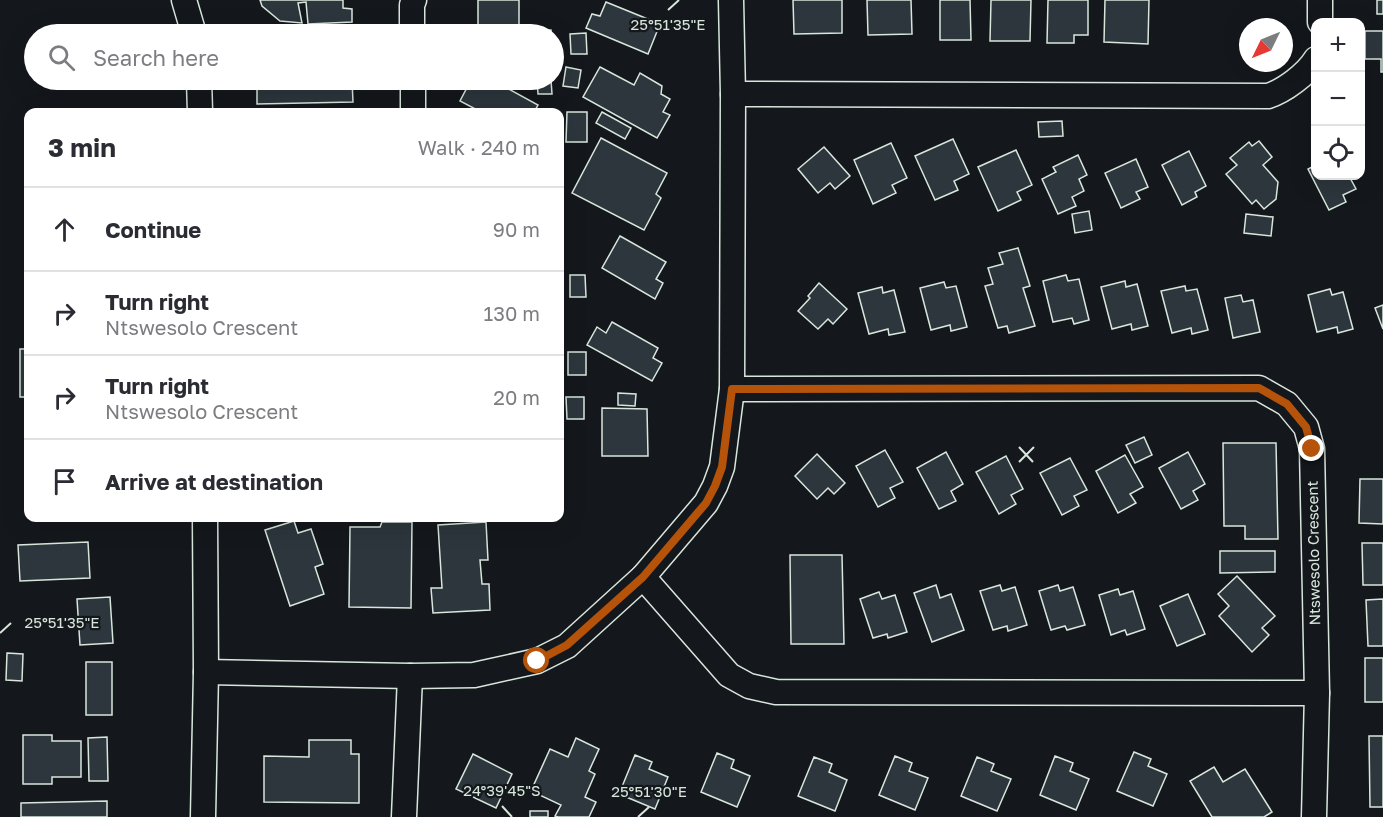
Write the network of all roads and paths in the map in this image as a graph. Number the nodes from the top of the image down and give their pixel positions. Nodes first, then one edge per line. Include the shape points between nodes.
1 (184, 0) edge
2 (414, 0) edge
3 (731, 0) edge
4 (1320, 0) edge
5 (1320, 18) edge
6 (191, 24) edge
7 (412, 24) edge
8 (1311, 67) edge
9 (199, 90) edge
10 (412, 90) edge
11 (733, 94) junction
12 (200, 108) edge
13 (413, 108) edge
14 (732, 389) junction
15 (205, 522) edge
16 (643, 577) junction
17 (206, 672) junction
18 (410, 676) junction
19 (1317, 693) junction
20 (203, 817) edge
21 (405, 817) edge
22 (1314, 817) edge

1 - 6 street
2 - 7 street
3 - 11 street
4 - 5 street
8 - 11 street via 1280,93 1268,96
9 - 12 street
10 - 13 street
11 - 14 street
14 - 16 street via 722,467 715,486 706,503
14 - 19 street, Ntswesolo Crescent via 1259,388 1287,404 1306,427 1312,449
15 - 17 street
16 - 18 street via 567,645 537,661 474,675
16 - 19 street via 729,675 749,686 776,692
17 - 18 street
17 - 20 street
18 - 21 street
19 - 22 street, Ntswesolo Crescent

